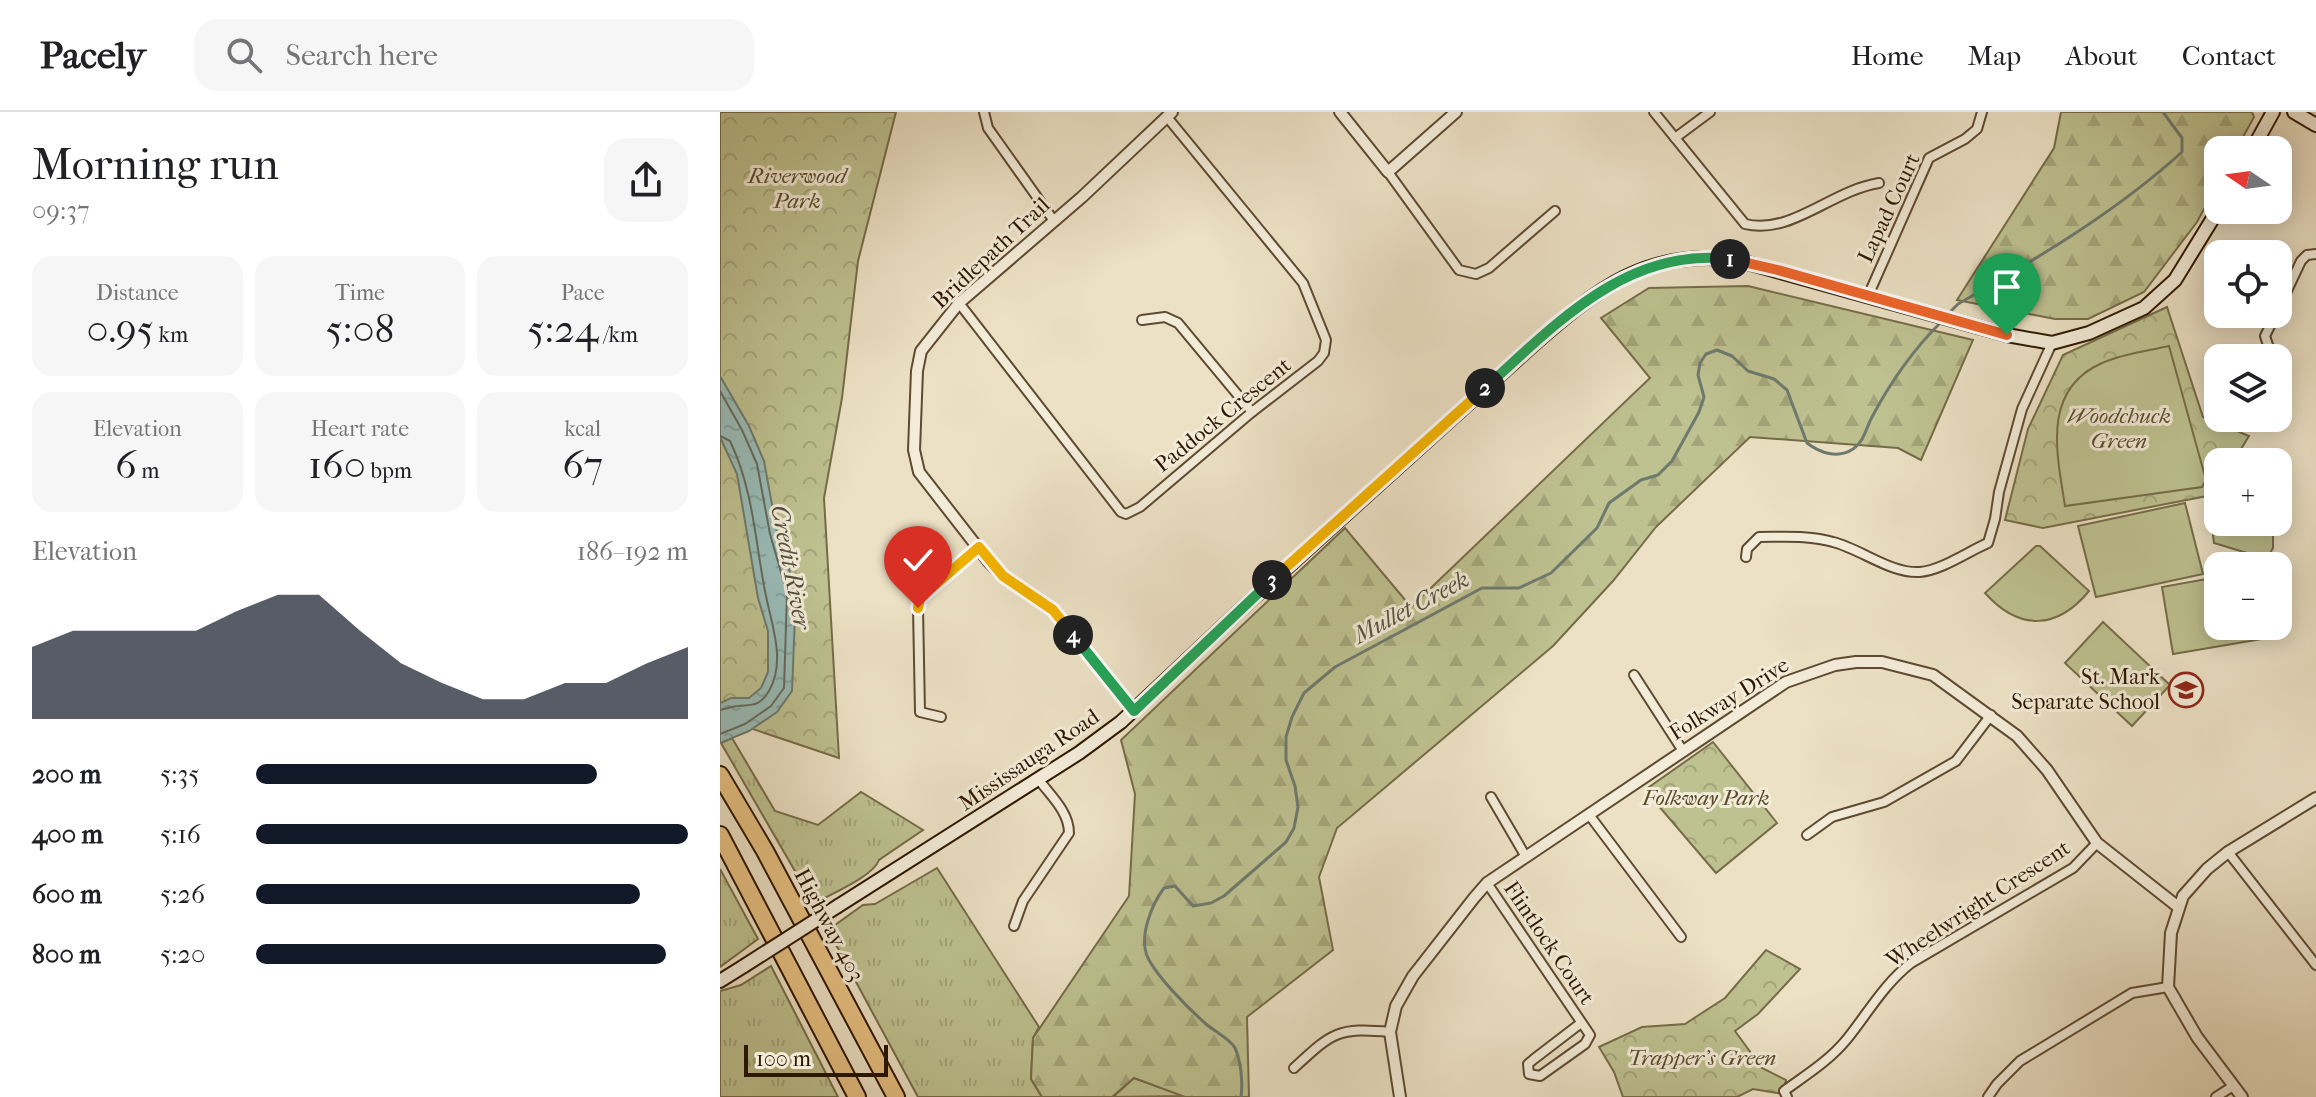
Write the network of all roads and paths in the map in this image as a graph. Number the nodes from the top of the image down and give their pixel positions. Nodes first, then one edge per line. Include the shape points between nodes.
1 (984, 112) edge
2 (1340, 112) edge
3 (1456, 112) edge
4 (1654, 112) edge
5 (1710, 112) edge
6 (1982, 112) edge
7 (2273, 112) edge
8 (2294, 112) edge
9 (1169, 115) edge
10 (2316, 125) edge
11 (2260, 136) edge
12 (1675, 138) junction
13 (1388, 172) junction
14 (1879, 183) dead end
15 (1555, 211) dead end
16 (1054, 221) junction
17 (2209, 224) edge
18 (2316, 254) edge
19 (2292, 280) edge
20 (1868, 296) junction
21 (959, 303) junction
22 (1142, 320) dead end
23 (2052, 343) junction
24 (1252, 412) junction
25 (979, 547) junction
26 (1746, 557) dead end
27 (1634, 675) dead end
28 (1134, 711) junction
29 (1991, 715) junction
30 (941, 717) dead end
31 (1683, 751) junction
32 (720, 775) edge
33 (1039, 780) junction
34 (1491, 797) dead end
35 (2316, 798) edge
36 (1590, 816) junction
37 (720, 835) edge
38 (1807, 835) dead end
39 (2097, 843) junction
40 (2228, 852) junction
41 (1526, 857) junction
42 (1487, 883) junction
43 (2177, 906) junction
44 (1014, 926) dead end
45 (1681, 937) dead end
46 (2316, 965) edge
47 (720, 981) edge
48 (2168, 987) junction
49 (1581, 1023) junction
50 (1390, 1032) junction
51 (1294, 1068) dead end
52 (2233, 1086) junction
53 (857, 1097) edge
54 (896, 1097) edge
55 (1400, 1097) edge
56 (1787, 1097) edge
57 (1988, 1097) edge
58 (2216, 1097) edge
59 (2242, 1097) edge

1 - 16 street via 988,128
2 - 13 street
3 - 13 street
4 - 12 street
5 - 12 street
6 - 20 street, Lapad Court via 1977,129 1929,158
7 - 11 main road
8 - 10 main road
9 - 16 street, Bridlepath Trail
9 - 24 street, Paddock Crescent via 1303,283 1326,340 1318,361
12 - 14 street via 1745,224 1762,228 1781,225 1857,187
13 - 15 street via 1459,270 1476,274
16 - 21 street, Bridlepath Trail
17 - 23 main road, Mississauga Road via 2175,280 2144,308
18 - 19 street via 2301,261
20 - 23 main road, Mississauga Road
20 - 28 main road, Mississauga Road via 1725,258 1669,261 1601,289 1347,512
21 - 24 street, Paddock Crescent via 1126,514
21 - 25 street, Bridlepath Trail via 921,351 915,460
22 - 24 street via 1165,317 1178,323
23 - 26 street via 2022,409 1988,543 1917,572 1831,541 1805,538 1759,537
25 - 28 street, Bridlepath Trail via 1003,576 1053,610
25 - 30 street via 920,598 920,712
27 - 31 street
28 - 33 main road, Mississauga Road
29 - 31 street, Folkway Drive via 1933,675 1882,662 1835,665 1786,682
29 - 38 street via 1956,761 1884,802 1832,817
29 - 39 street, Folkway Drive via 2031,750
31 - 36 street, Folkway Drive
32 - 54 highway, Highway 403
33 - 44 street via 1064,812 1069,833 1023,901
33 - 47 main road, Mississauga Road, bridge
34 - 41 street
35 - 40 street
36 - 41 street, Folkway Drive
36 - 45 street
37 - 53 highway
39 - 43 street, Folkway Drive
39 - 56 street, Wheelwright Crescent via 2073,868 1895,975 1847,1039 1784,1091
40 - 43 street
40 - 46 street
41 - 42 street, Folkway Drive
42 - 49 street, Flintlock Court
42 - 50 street, Folkway Drive via 1408,984
43 - 48 street via 2167,957
48 - 52 street
48 - 57 street via 2132,993 2020,1061
49 - 49 street, Flintlock Court via 1528,1064 1529,1074 1540,1076 1585,1044 1590,1035
50 - 51 street via 1339,1033
50 - 55 street, Folkway Drive
52 - 58 street
52 - 59 street

